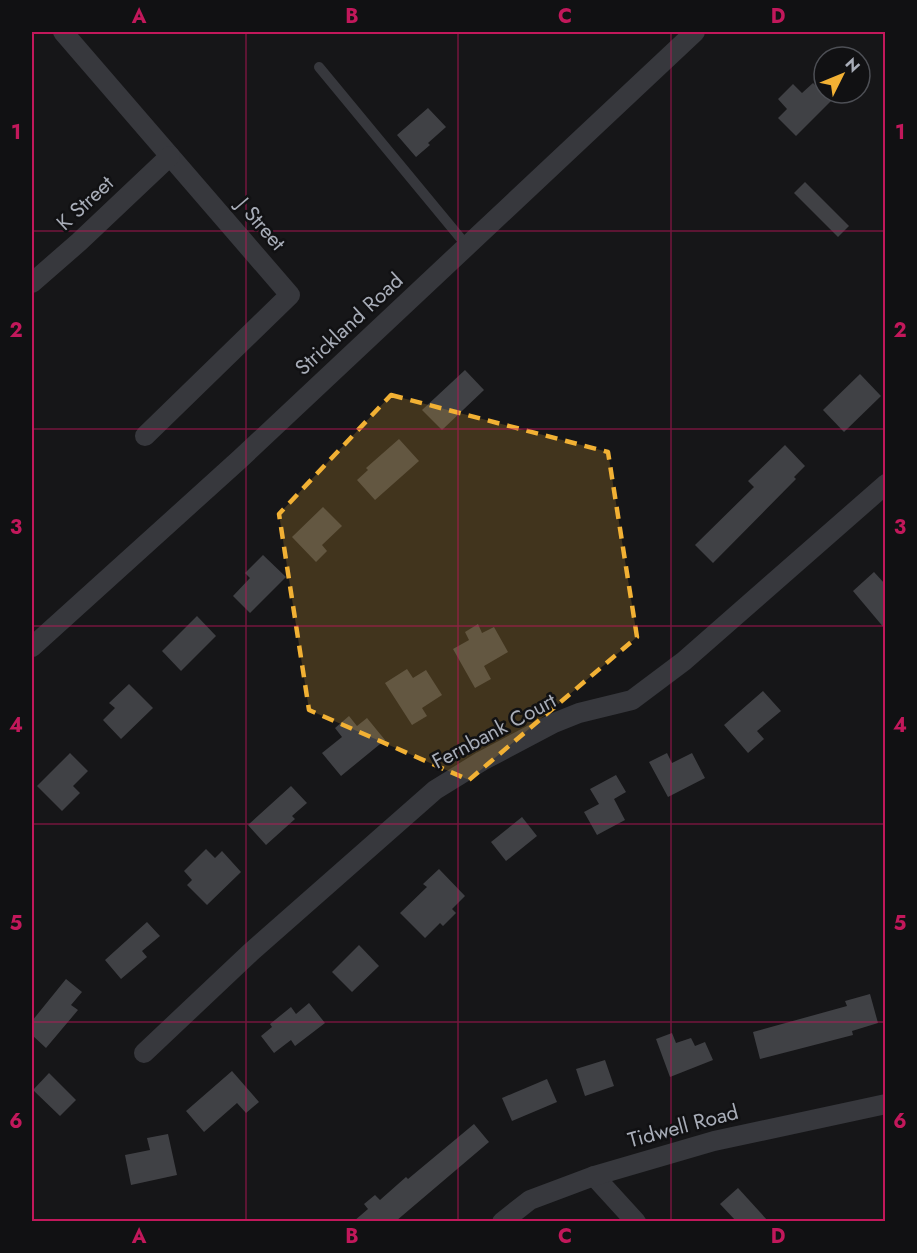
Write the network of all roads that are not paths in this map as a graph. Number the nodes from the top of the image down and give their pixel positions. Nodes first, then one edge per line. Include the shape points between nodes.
1 (63, 32) edge
2 (695, 32) edge
3 (318, 67) dead end
4 (170, 156) junction
5 (467, 246) junction
6 (32, 283) edge
7 (145, 436) dead end
8 (885, 484) edge
9 (32, 647) edge
10 (144, 1053) dead end
11 (885, 1104) edge
12 (594, 1176) junction
13 (502, 1221) edge
14 (636, 1221) edge

1 - 4 street, J Street
2 - 5 street, Strickland Road
3 - 5 lane
4 - 6 street, K Street
4 - 7 street, J Street via 291,295
5 - 9 street, Strickland Road
8 - 10 street, Fernbank Court via 684,661 632,700 554,723 435,790 251,952
11 - 12 street, Tidwell Road via 714,1141
12 - 13 street, Tidwell Road via 530,1200
12 - 14 street

